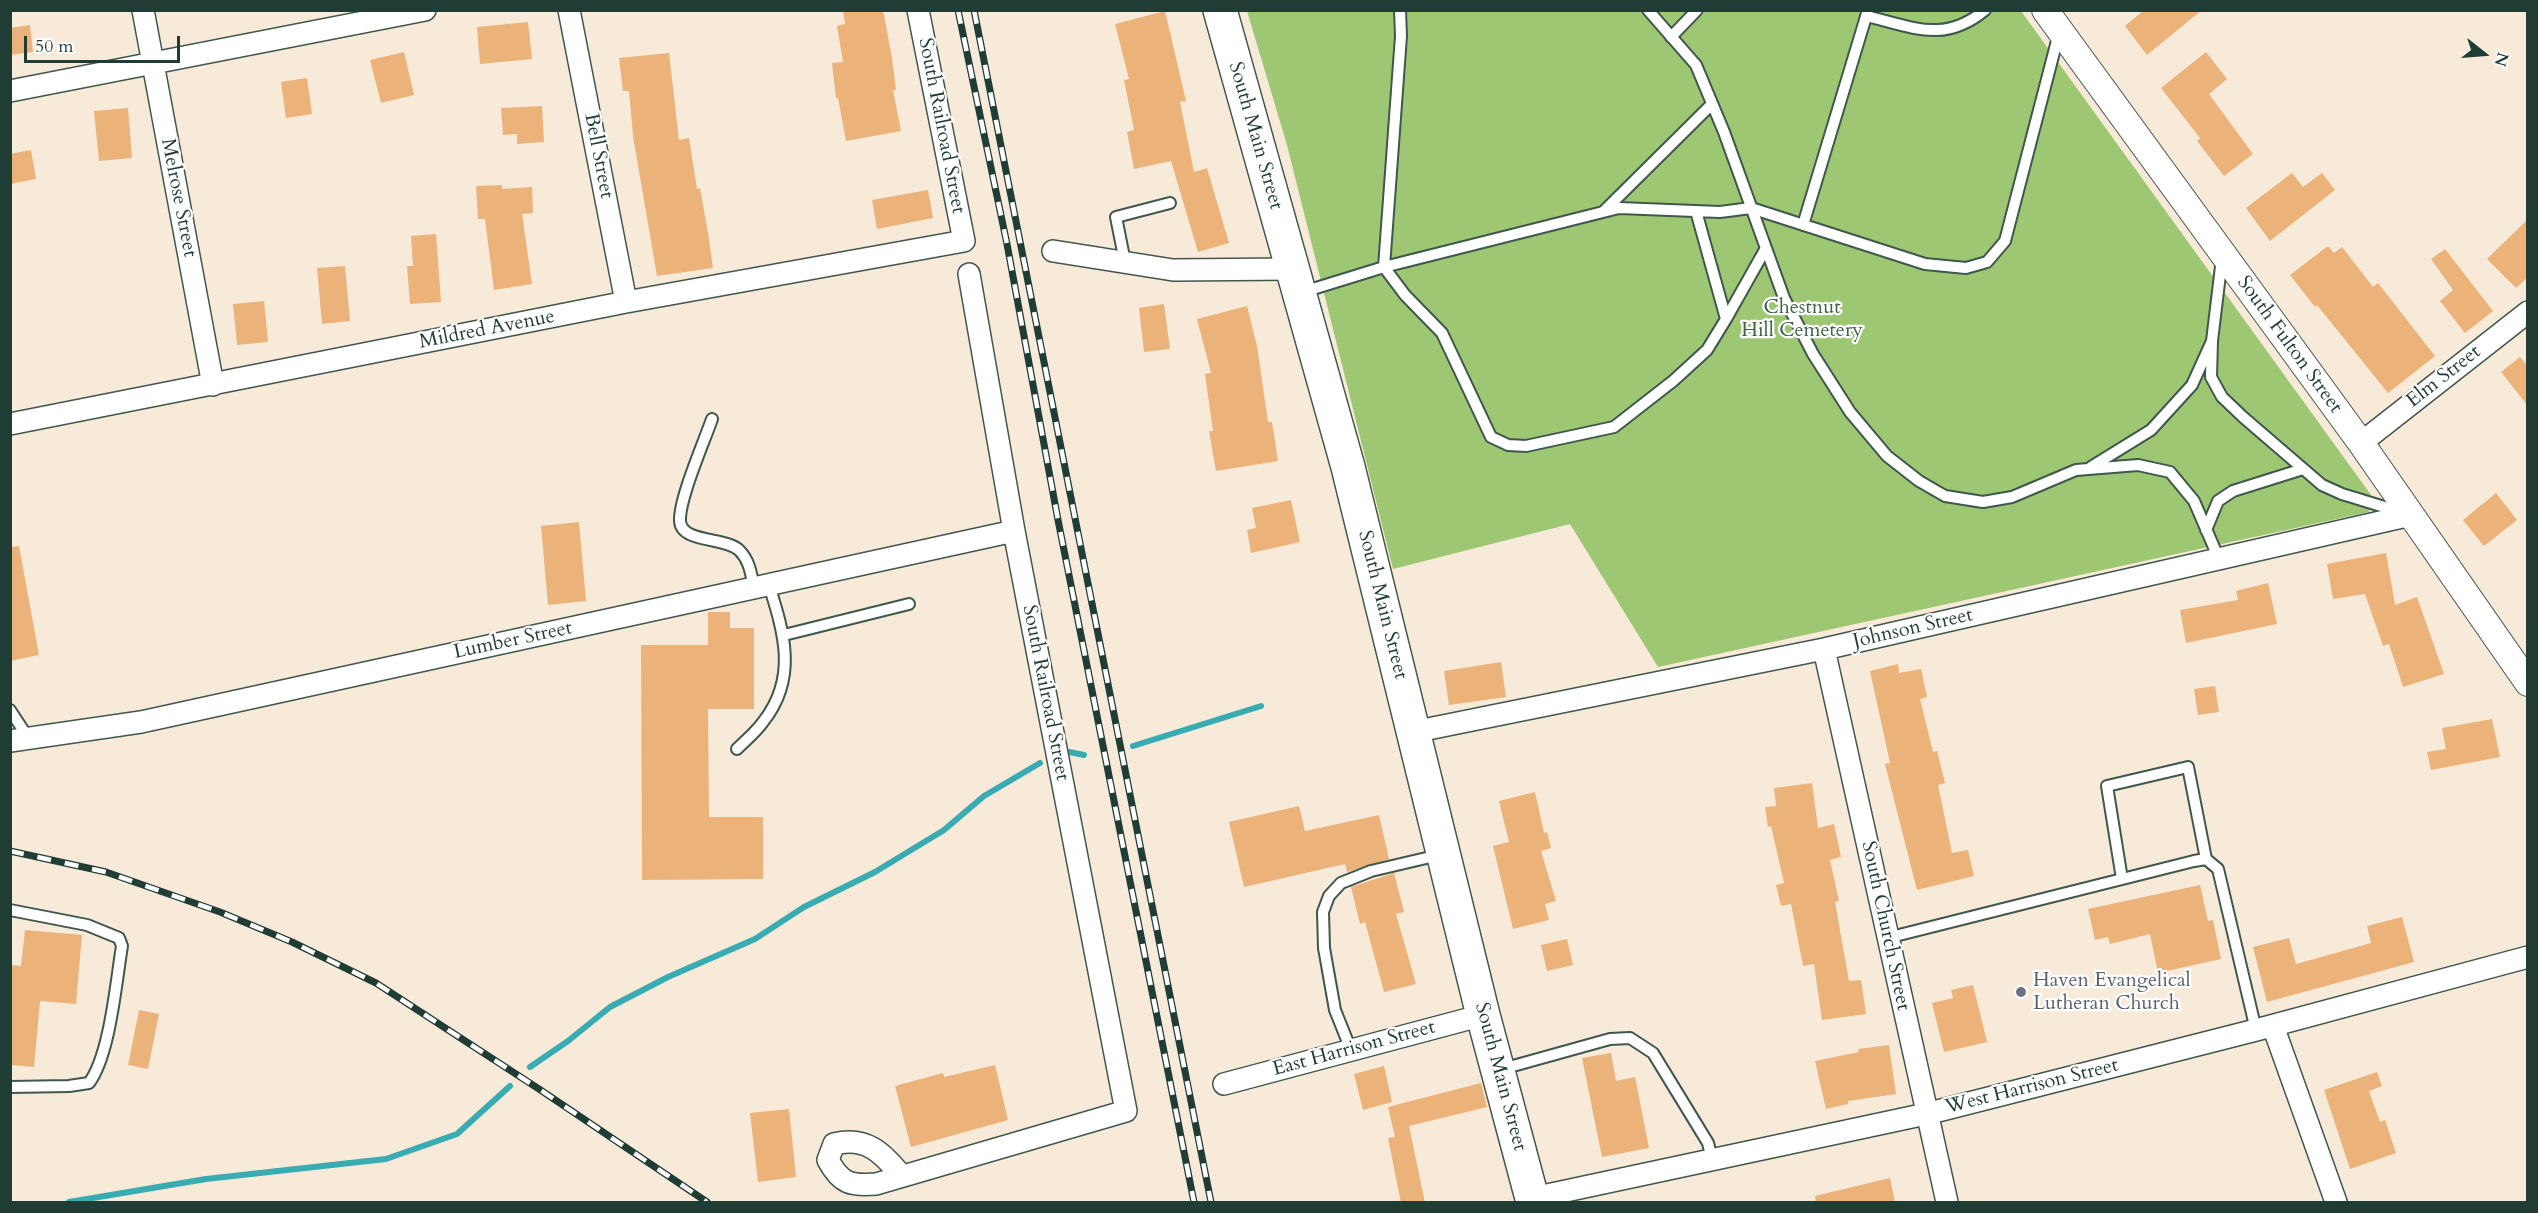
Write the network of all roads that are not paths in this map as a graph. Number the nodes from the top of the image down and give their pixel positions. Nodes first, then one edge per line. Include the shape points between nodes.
1 (143, 10) edge
2 (425, 10) edge
3 (569, 10) edge
4 (918, 10) edge
5 (1220, 10) edge
6 (1400, 10) edge
7 (1648, 10) edge
8 (1697, 10) edge
9 (1985, 10) edge
10 (1867, 13) edge
11 (2052, 20) edge
12 (1671, 37) junction
13 (153, 64) junction
14 (10, 91) edge
15 (1712, 104) junction
16 (1170, 203) dead end
17 (1751, 208) junction
18 (1696, 211) junction
19 (1603, 212) junction
20 (1803, 225) junction
21 (964, 241) joint
22 (1766, 248) junction
23 (1053, 250) dead end
24 (2223, 254) junction
25 (1125, 262) junction
26 (1384, 267) junction
27 (969, 274) dead end
28 (1296, 281) junction
29 (626, 302) junction
30 (2528, 312) edge
31 (1726, 319) junction
32 (2212, 341) junction
33 (213, 384) junction
34 (712, 419) dead end
35 (10, 424) edge
36 (2361, 443) junction
37 (2088, 469) junction
38 (2303, 469) junction
39 (2411, 515) junction
40 (2206, 530) junction
41 (1014, 531) junction
42 (2219, 559) junction
43 (762, 586) junction
44 (909, 604) dead end
45 (784, 635) junction
46 (1824, 649) junction
47 (2524, 668) edge
48 (10, 710) edge
49 (1413, 732) junction
50 (20, 740) edge
51 (737, 749) dead end
52 (1443, 854) junction
53 (2206, 860) junction
54 (2121, 879) junction
55 (10, 910) edge
56 (1887, 938) junction
57 (2528, 957) edge
58 (1483, 1015) junction
59 (2265, 1028) junction
60 (1351, 1050) junction
61 (1498, 1070) junction
62 (1224, 1084) dead end
63 (10, 1087) edge
64 (1926, 1114) junction
65 (1712, 1160) junction
66 (897, 1177) dead end
67 (1533, 1200) edge
68 (1947, 1203) edge
69 (2336, 1203) edge

1 - 13 street, Melrose Street
2 - 13 street
3 - 29 street, Bell Street
4 - 21 street, South Railroad Street
5 - 28 main road, South Main Street
6 - 26 lane
7 - 12 lane
8 - 12 lane
9 - 10 lane via 1972,21 1947,31 1921,30
10 - 20 lane
11 - 20 lane via 2006,240 1987,262 1966,268 1925,264
11 - 24 street, South Fulton Street
12 - 15 lane via 1696,65
13 - 14 street
13 - 33 street, Melrose Street
15 - 17 lane
15 - 19 lane
16 - 25 lane via 1116,217
17 - 18 lane
17 - 20 lane
17 - 22 lane
18 - 19 lane via 1619,208
18 - 31 lane
19 - 26 lane
21 - 29 street, Mildred Avenue
22 - 31 lane
22 - 37 lane via 1784,298 1813,354 1850,411 1887,456 1919,481 1945,496 1983,502 2012,497 2076,470
23 - 25 street
24 - 32 lane
24 - 36 street, South Fulton Street
25 - 28 street
26 - 28 lane
26 - 31 lane via 1442,333 1491,437 1508,445 1526,446 1614,427 1707,350
27 - 41 street, South Railroad Street
28 - 49 main road, South Main Street via 1348,467
29 - 33 street, Mildred Avenue
30 - 36 street, Elm Street
32 - 37 lane via 2192,385 2151,430
32 - 38 lane via 2211,377 2222,397
33 - 35 street, Mildred Avenue
34 - 43 lane via 681,506 679,523 684,532 738,549
36 - 39 street, South Fulton Street
37 - 40 lane via 2138,465 2170,472 2194,501
38 - 39 lane via 2322,485 2342,494
38 - 40 lane via 2233,491 2218,501
39 - 42 street, Johnson Street
39 - 47 street, South Fulton Street
40 - 42 lane
41 - 43 street, Lumber Street
41 - 66 street, South Railroad Street via 1126,1111
42 - 46 street, Johnson Street
43 - 45 lane
43 - 50 street, Lumber Street via 141,723
44 - 45 lane
45 - 51 lane via 785,669 780,694 764,722
46 - 49 street, Johnson Street
46 - 56 street, South Church Street
48 - 50 lane
49 - 52 main road, South Main Street
52 - 58 main road, South Main Street
52 - 60 lane via 1371,871 1341,884 1329,896 1323,912 1324,948 1335,1010
53 - 54 lane
53 - 54 lane via 2188,767 2107,786
53 - 59 lane via 2218,869
54 - 56 lane
55 - 63 lane via 87,925 119,938 122,946 97,1073 89,1083
56 - 64 street, South Church Street
57 - 59 street, West Harrison Street
58 - 60 street, East Harrison Street
58 - 61 main road, South Main Street
59 - 64 street, West Harrison Street
59 - 69 street
60 - 62 street, East Harrison Street
61 - 65 lane via 1610,1039 1630,1038 1653,1053 1700,1128
61 - 67 main road, South Main Street
64 - 65 street, West Harrison Street
64 - 68 street, South Church Street
65 - 67 street, West Harrison Street

